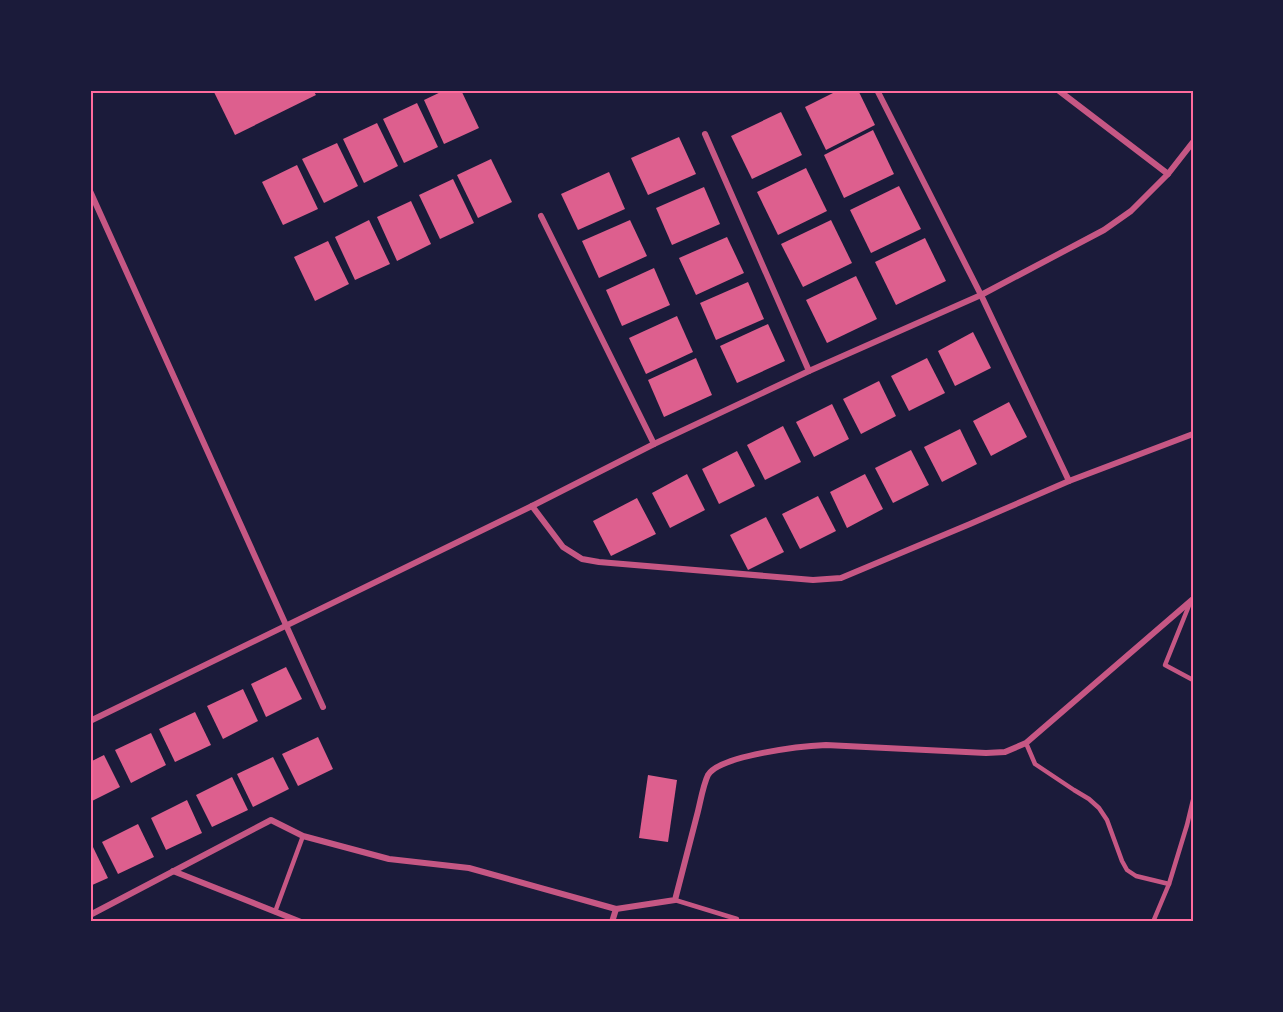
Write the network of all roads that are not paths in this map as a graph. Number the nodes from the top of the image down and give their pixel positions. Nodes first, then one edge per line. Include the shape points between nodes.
1 (877, 90) edge
2 (1058, 90) edge
3 (705, 134) dead end
4 (1193, 142) edge
5 (1168, 174) junction
6 (90, 191) edge
7 (98, 209) junction
8 (90, 213) edge
9 (541, 216) dead end
10 (981, 295) junction
11 (810, 371) junction
12 (1193, 434) edge
13 (654, 444) junction
14 (1069, 481) junction
15 (532, 506) junction
16 (1191, 601) edge
17 (286, 625) junction
18 (1193, 680) edge
19 (323, 707) dead end
20 (90, 721) edge
21 (1026, 743) junction
22 (1193, 800) edge
23 (303, 836) junction
24 (173, 871) junction
25 (1169, 884) junction
26 (675, 900) junction
27 (616, 909) junction
28 (275, 912) junction
29 (90, 915) edge
30 (298, 921) edge
31 (612, 922) edge
32 (737, 922) edge
33 (1153, 922) edge

1 - 10 street
2 - 5 street
3 - 11 street
4 - 5 street
5 - 10 street via 1131,211 1104,230
6 - 7 street
7 - 8 street
7 - 17 street
9 - 13 street
10 - 11 street
10 - 14 street
11 - 13 street
12 - 14 street
13 - 15 street
14 - 15 street via 841,578 813,580 582,559 563,547
15 - 17 street
16 - 18 lane via 1165,665
16 - 21 street
17 - 19 street
17 - 20 street
21 - 25 lane via 1035,764 1099,808 1127,870
21 - 26 street via 1005,752 986,753 801,746 721,765 709,774
22 - 25 lane
23 - 24 street via 271,820
23 - 27 street via 389,859 469,868
23 - 28 lane
24 - 28 street
24 - 29 street
25 - 33 lane
26 - 27 street
26 - 32 lane
27 - 31 street
28 - 30 street

